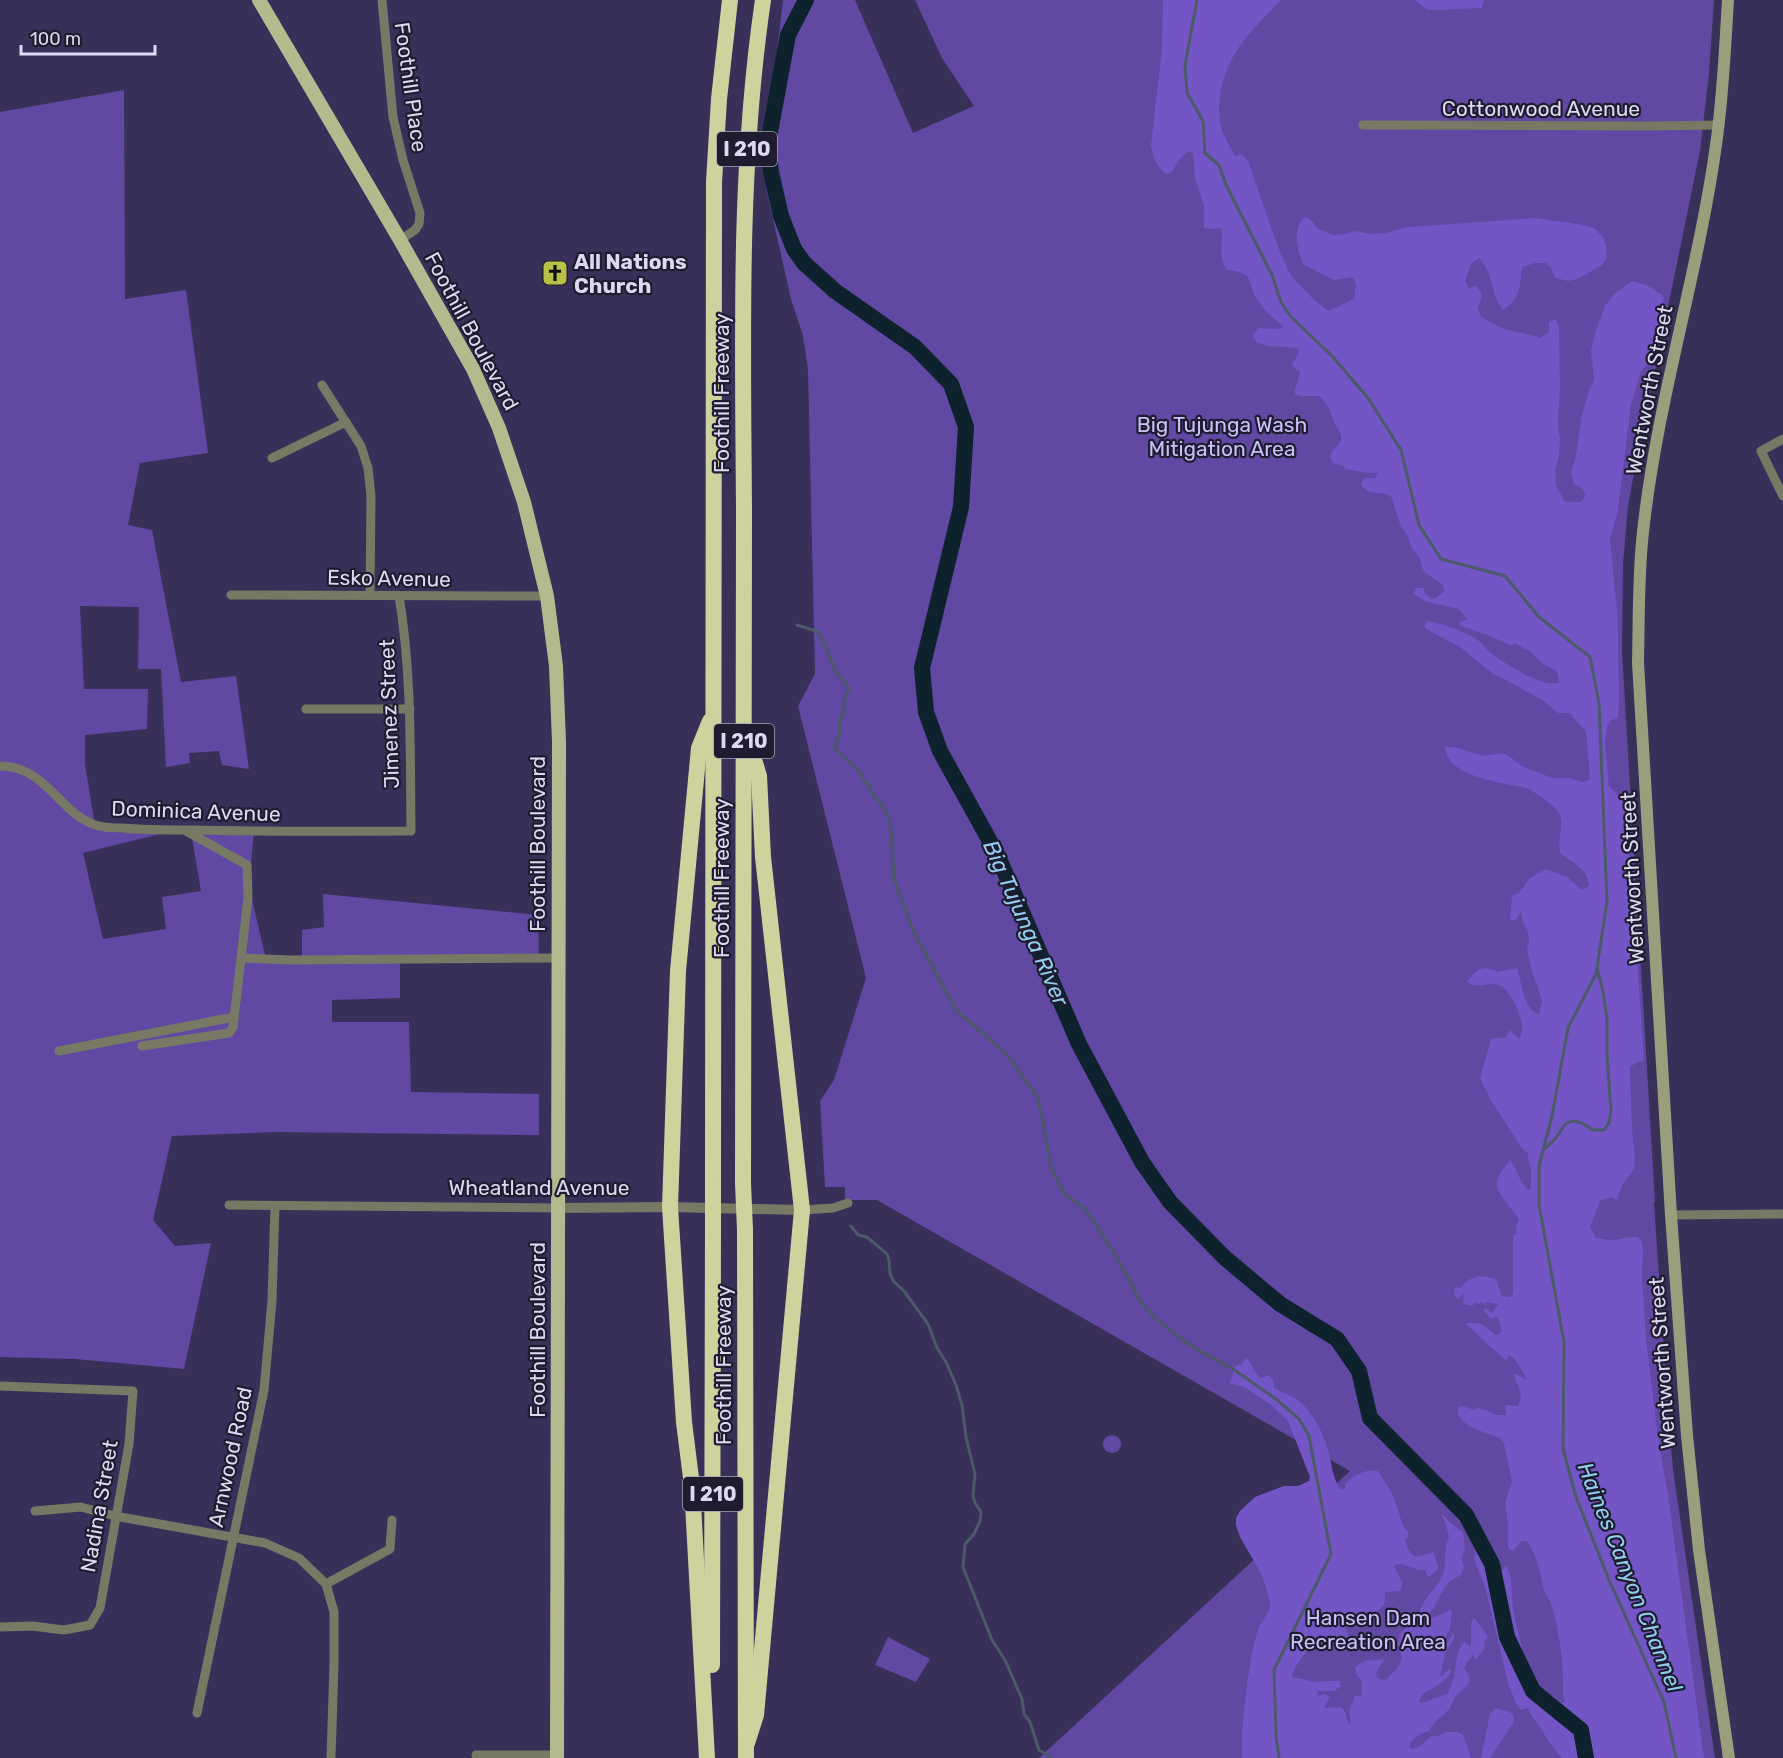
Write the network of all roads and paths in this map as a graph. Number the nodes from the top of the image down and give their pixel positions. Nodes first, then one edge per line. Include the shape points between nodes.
1 (259, 0) edge
2 (382, 0) edge
3 (730, 0) edge
4 (763, 0) edge
5 (1728, 0) edge
6 (1363, 125) dead end
7 (1718, 125) junction
8 (399, 240) junction
9 (322, 386) dead end
10 (346, 422) junction
11 (1783, 439) edge
12 (272, 458) dead end
13 (1783, 496) edge
14 (370, 594) junction
15 (231, 595) dead end
16 (399, 596) junction
17 (547, 596) junction
18 (306, 709) dead end
19 (410, 709) junction
20 (712, 715) junction
21 (744, 723) junction
22 (0, 766) edge
23 (183, 830) junction
24 (411, 831) joint
25 (242, 958) junction
26 (558, 958) junction
27 (234, 1017) junction
28 (142, 1046) dead end
29 (59, 1051) dead end
30 (848, 1203) dead end
31 (229, 1205) dead end
32 (275, 1206) junction
33 (670, 1207) junction
34 (558, 1208) junction
35 (802, 1210) junction
36 (1783, 1214) edge
37 (1671, 1215) junction
38 (0, 1386) edge
39 (35, 1511) dead end
40 (116, 1516) junction
41 (392, 1520) dead end
42 (232, 1537) junction
43 (326, 1584) junction
44 (0, 1627) edge
45 (197, 1713) dead end
46 (747, 1750) edge
47 (476, 1755) dead end
48 (557, 1757) edge
49 (332, 1758) edge
50 (707, 1758) edge
51 (712, 1758) edge
52 (1729, 1758) edge

1 - 8 main road, Foothill Boulevard
2 - 8 street, Foothill Place via 393,117 420,213 415,230
3 - 20 highway, Foothill Freeway / I 210 via 716,140 713,227
4 - 21 highway, Foothill Freeway / I 210 via 748,140 743,299
5 - 7 main road, Wentworth Street
6 - 7 street, Cottonwood Avenue
7 - 37 main road, Wentworth Street via 1692,276 1651,472 1642,533 1639,596 1638,663
8 - 17 main road, Foothill Boulevard via 473,369 499,428 524,502
9 - 10 street
10 - 12 street
10 - 14 street via 361,446 370,481
11 - 13 street via 1761,451
14 - 15 street, Esko Avenue
14 - 16 street, Esko Avenue
16 - 17 street, Esko Avenue
16 - 19 street, Jimenez Street
17 - 26 main road, Foothill Boulevard via 556,666 559,742
18 - 19 street
19 - 24 street, Jimenez Street
20 - 33 highway via 699,748 678,971
20 - 51 highway, Foothill Freeway / I 210, bridge
21 - 35 highway via 759,776 763,857
21 - 46 highway, Foothill Freeway / I 210, bridge
22 - 23 street, Dominica Avenue via 26,771 65,805 99,826
23 - 24 street, Dominica Avenue
23 - 25 street via 247,865
25 - 26 street
25 - 27 street
26 - 34 main road, Foothill Boulevard
27 - 28 street via 229,1033
27 - 29 street
30 - 35 street, Wheatland Avenue
31 - 32 street, Wheatland Avenue
32 - 34 street, Wheatland Avenue
32 - 42 street, Arnwood Road via 264,1390
33 - 34 street, Wheatland Avenue
33 - 35 street, Wheatland Avenue
33 - 50 highway via 684,1422 693,1497
34 - 48 main road, Foothill Boulevard
35 - 46 highway via 756,1715
36 - 37 street
37 - 52 main road, Wentworth Street via 1686,1436
38 - 40 street, Nadina Street via 133,1391 129,1444
39 - 40 street via 81,1507
40 - 42 street
40 - 44 street, Nadina Street via 100,1608 90,1624 64,1630
41 - 43 street via 390,1550
42 - 43 street via 265,1543 299,1558
42 - 45 street, Arnwood Road
43 - 49 street via 334,1612
47 - 48 street

